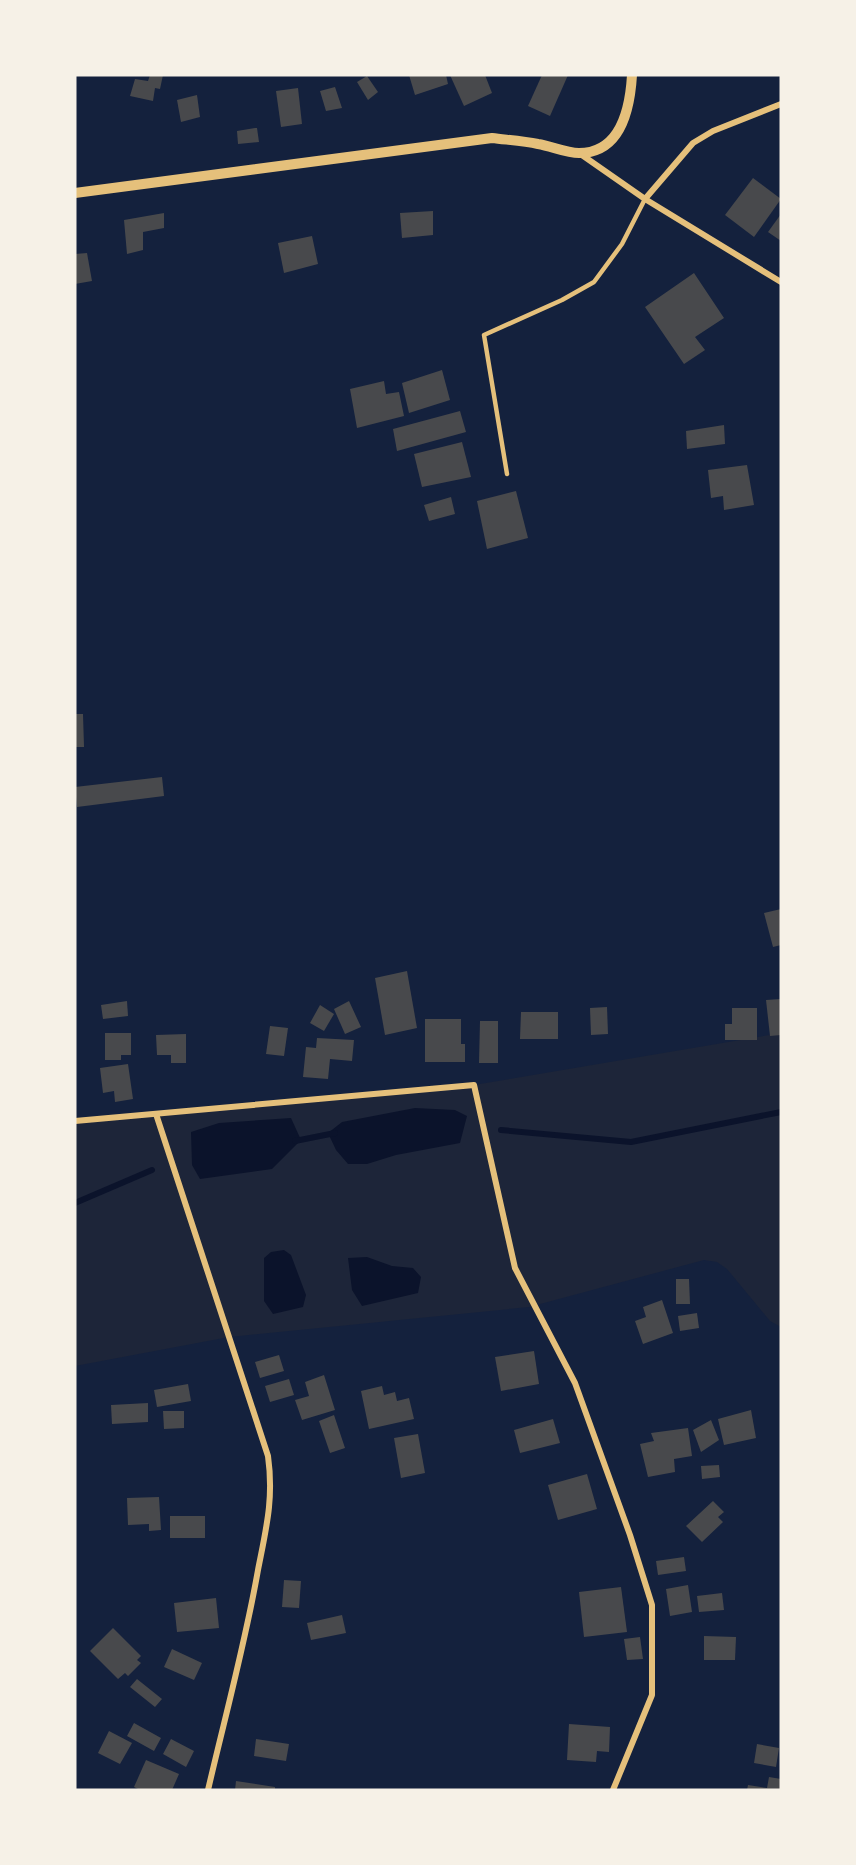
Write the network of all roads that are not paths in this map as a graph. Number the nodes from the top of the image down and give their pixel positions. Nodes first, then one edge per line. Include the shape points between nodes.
1 (632, 75) edge
2 (781, 104) edge
3 (578, 153) junction
4 (75, 193) edge
5 (645, 199) junction
6 (781, 282) edge
7 (507, 474) dead end
8 (156, 1114) junction
9 (75, 1121) edge
10 (208, 1790) edge
11 (613, 1790) edge

1 - 3 street via 631,98 618,132 602,149
2 - 5 street via 693,143
3 - 4 street via 492,138
3 - 5 street
5 - 6 street
5 - 7 lane via 622,244 594,282 483,335
8 - 9 street
8 - 10 street via 268,1456 271,1476 270,1504 249,1619
8 - 11 street via 474,1084 515,1268 575,1383 652,1605 652,1695

